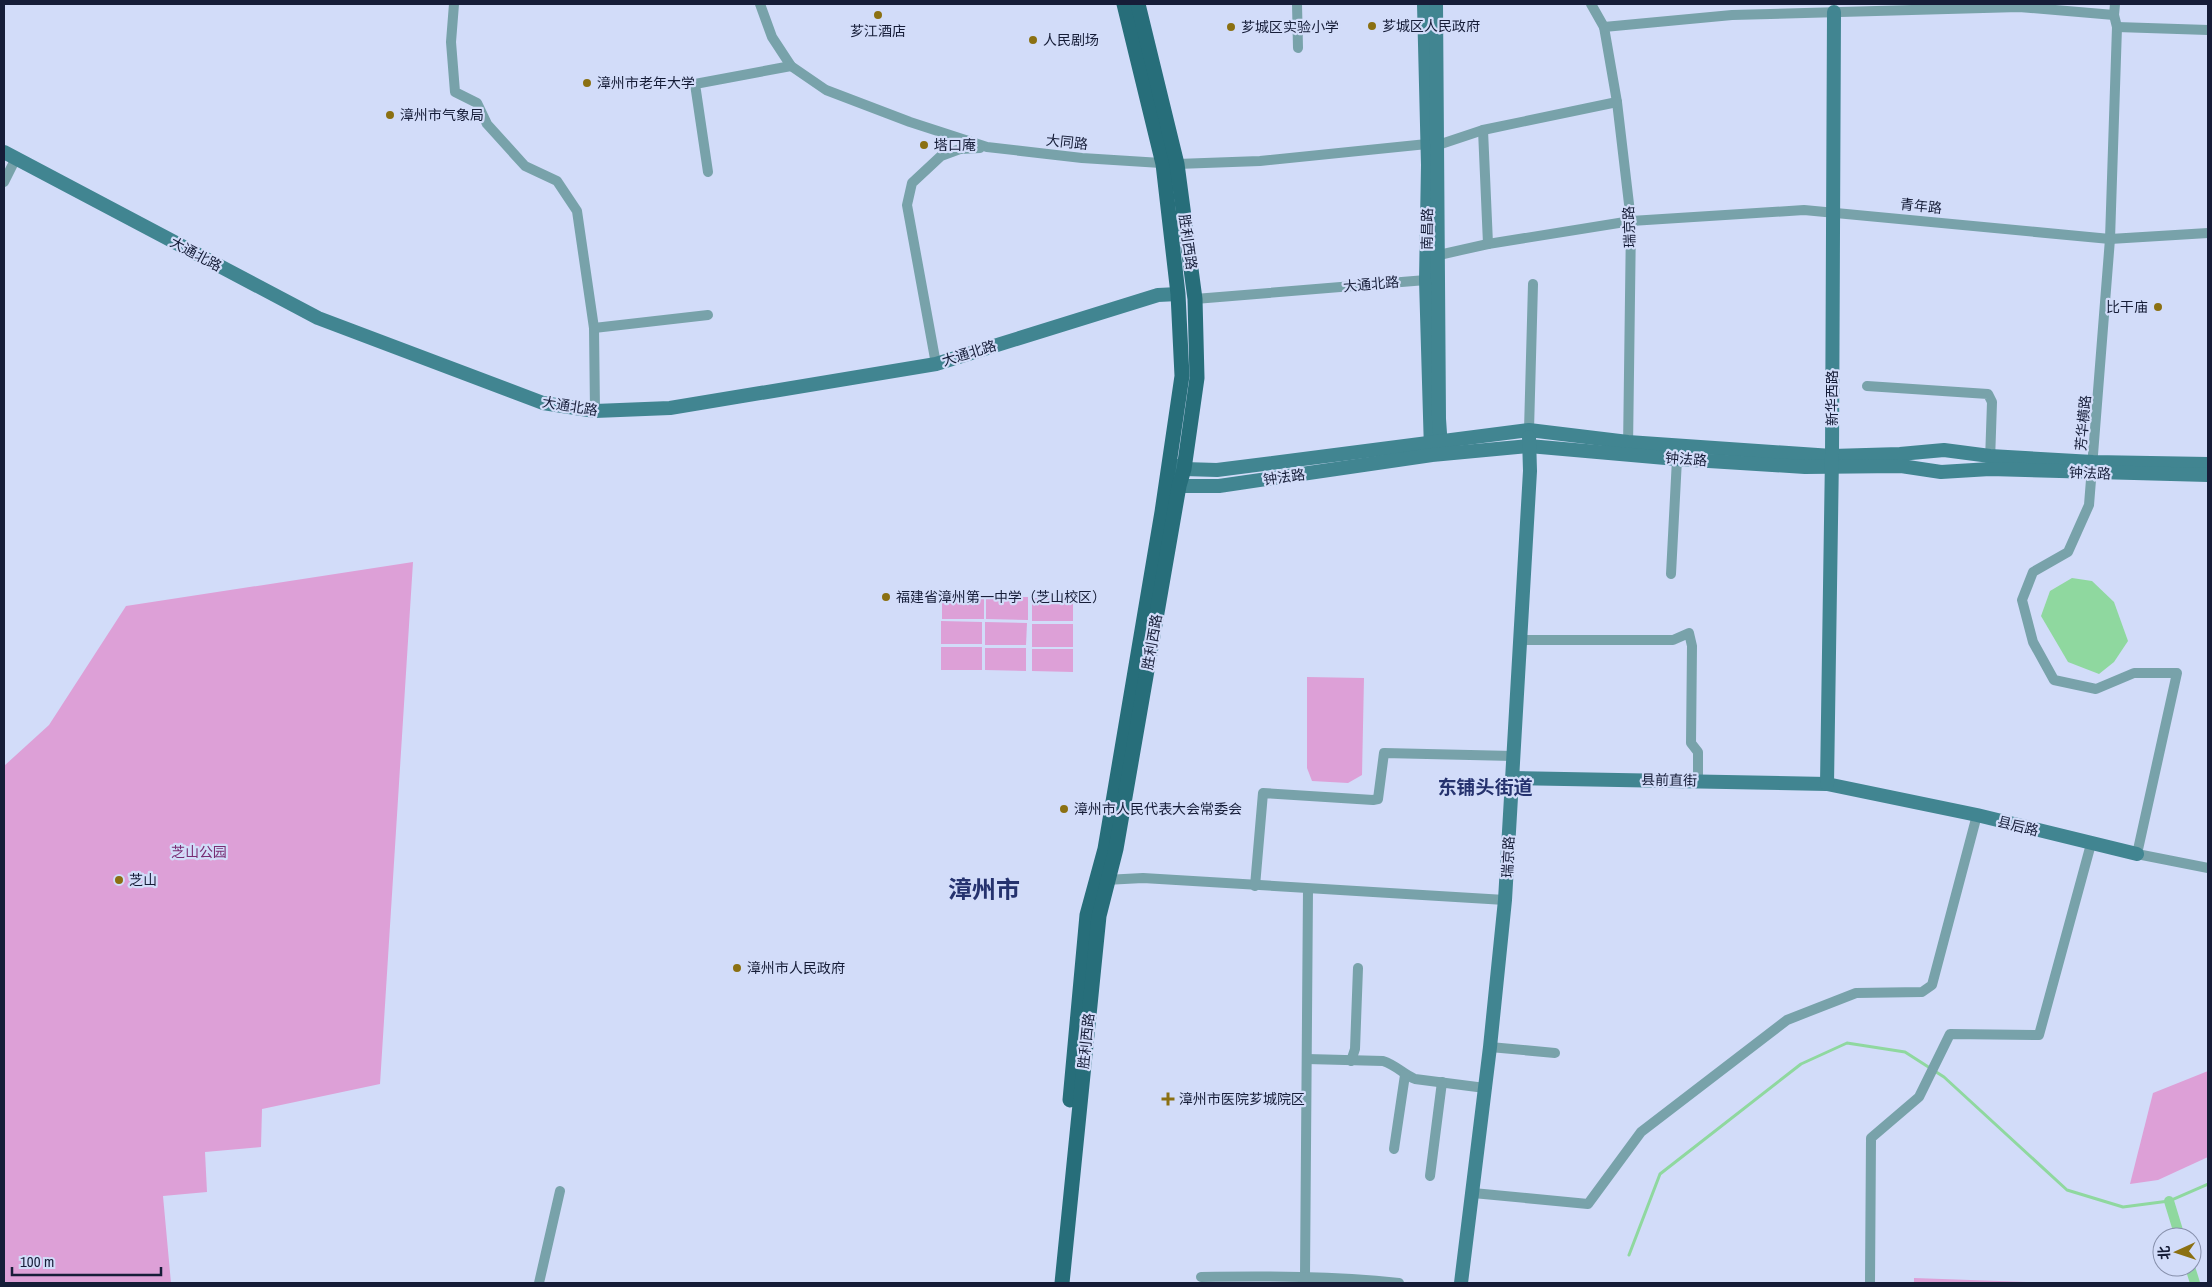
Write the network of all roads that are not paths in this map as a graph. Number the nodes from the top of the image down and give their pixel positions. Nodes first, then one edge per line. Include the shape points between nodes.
1 (454, 4) edge
2 (760, 4) edge
3 (1124, 4) edge
4 (1138, 4) edge
5 (1297, 4) edge
6 (1424, 4) edge
7 (1436, 4) edge
8 (1591, 4) edge
9 (2114, 4) edge
10 (1834, 12) junction
11 (2114, 15) junction
12 (1604, 27) junction
13 (2117, 27) junction
14 (2208, 30) edge
15 (1298, 48) dead end
16 (791, 66) junction
17 (1617, 102) junction
18 (1483, 130) junction
19 (1432, 145) junction
20 (987, 147) junction
21 (10, 155) edge
22 (1170, 164) junction
23 (708, 172) dead end
24 (4, 182) edge
25 (1834, 212) junction
26 (1630, 221) junction
27 (2208, 233) edge
28 (2110, 239) junction
29 (1488, 244) junction
30 (1439, 255) junction
31 (1426, 280) junction
32 (1533, 284) dead end
33 (1178, 294) junction
34 (1195, 298) junction
35 (708, 315) dead end
36 (594, 328) junction
37 (936, 364) junction
38 (1867, 386) dead end
39 (595, 412) junction
40 (1529, 430) junction
41 (1529, 446) junction
42 (1436, 447) junction
43 (1628, 448) junction
44 (1677, 459) junction
45 (1832, 461) junction
46 (1990, 462) junction
47 (1170, 463) junction
48 (2208, 464) edge
49 (2093, 467) junction
50 (1184, 469) junction
51 (2208, 475) edge
52 (1173, 484) junction
53 (1671, 574) dead end
54 (1520, 640) junction
55 (1513, 756) junction
56 (1512, 778) junction
57 (1698, 781) junction
58 (1827, 784) junction
59 (1977, 816) junction
60 (2091, 844) junction
61 (2137, 854) junction
62 (2208, 868) edge
63 (1103, 880) junction
64 (1255, 886) junction
65 (1308, 889) junction
66 (1505, 900) junction
67 (1358, 968) dead end
68 (1490, 1047) junction
69 (1555, 1054) dead end
70 (1307, 1059) junction
71 (1352, 1060) junction
72 (1405, 1075) junction
73 (1442, 1082) junction
74 (1485, 1088) junction
75 (1394, 1149) dead end
76 (1430, 1176) dead end
77 (560, 1191) dead end
78 (1473, 1193) junction
79 (1305, 1276) junction
80 (1201, 1277) dead end
81 (539, 1283) edge
82 (1052, 1283) edge
83 (1062, 1283) edge
84 (1399, 1283) edge
85 (1461, 1283) edge
86 (1870, 1283) edge

1 - 36 street via 451,42 455,92 477,103 487,124 525,166 557,181 577,211
2 - 16 street, 大同路 via 772,37
3 - 22 main road, 胜利西路
4 - 22 main road, 胜利西路
5 - 15 street
6 - 19 street, 南昌路
7 - 19 street, 南昌路
8 - 12 street, 瑞京路
9 - 11 street, 芳华横路
10 - 11 street via 2019,7
10 - 12 street via 1732,15
10 - 25 street, 新华西路
11 - 13 street, 芳华横路
12 - 17 street, 瑞京路
13 - 14 street
13 - 28 street, 芳华横路
16 - 20 street, 大同路 via 826,90
16 - 23 street via 695,84
17 - 18 street, 大同路
17 - 26 street, 瑞京路
18 - 19 street, 大同路
18 - 29 street
19 - 22 street, 大同路 via 1260,160
19 - 30 street, 南昌路
19 - 31 street, 南昌路
20 - 22 street, 大同路
20 - 37 street via 960,149 941,156 912,183 907,205
21 - 24 street
21 - 39 street, 大通北路 via 318,318 543,403
22 - 33 main road
22 - 34 main road, 胜利西路
25 - 26 street, 青年路 via 1804,210
25 - 28 street, 青年路
25 - 45 street, 新华西路
26 - 29 street, 青年路
26 - 43 street, 瑞京路
27 - 28 street, 青年路
28 - 49 street, 芳华横路
29 - 30 street, 青年路
30 - 42 street, 南昌路
31 - 34 street, 大通北路
31 - 42 street, 南昌路
32 - 40 street
33 - 37 street, 大通北路 via 1158,295
33 - 47 main road via 1182,376
34 - 50 main road, 胜利西路 via 1197,378
35 - 36 street
36 - 39 street
37 - 39 street, 大通北路 via 670,408
38 - 46 street via 1988,394 1992,402
40 - 41 street, 瑞京路
40 - 42 street, 钟法路
40 - 43 street, 钟法路
41 - 42 street, 钟法路
41 - 43 street, 钟法路
41 - 54 street, 瑞京路
42 - 50 street, 钟法路 via 1217,470
42 - 52 street, 钟法路 via 1219,486
43 - 44 street, 钟法路
43 - 45 street, 钟法路
44 - 45 street, 钟法路 via 1805,467
44 - 53 street
45 - 46 street, 钟法路 via 1941,472
45 - 46 street, 钟法路 via 1944,450
45 - 58 street, 新华西路
46 - 49 street, 钟法路
47 - 50 street, 钟法路
47 - 52 main road
48 - 49 street, 钟法路
49 - 51 street, 钟法路
49 - 61 street, 芳华横路 via 2088,505 2068,552 2034,572 2022,600 2032,642 2054,680 2096,689 2134,673 2177,673
50 - 52 main road, 胜利西路
52 - 63 main road, 胜利西路 via 1116,849
54 - 55 street, 瑞京路
54 - 57 street via 1673,640 1689,633 1692,646 1691,742 1698,752
55 - 56 street, 瑞京路
55 - 64 street via 1384,753 1378,799 1373,800 1263,793
56 - 57 street, 县前直街
56 - 66 street, 瑞京路
57 - 58 street, 县前直街
58 - 59 street, 县后路
59 - 60 street, 县后路
59 - 78 street via 1932,985 1922,992 1856,993 1787,1020 1641,1132 1588,1204
60 - 61 street, 县后路
60 - 86 street via 2039,1035 1950,1034 1919,1097 1871,1138
61 - 62 street, 县后路
63 - 64 street via 1143,878
63 - 82 main road via 1087,915
63 - 83 main road, 胜利西路
64 - 65 street
65 - 66 street
65 - 70 street
66 - 68 street, 瑞京路
67 - 71 street via 1356,1049
68 - 69 street
68 - 74 street, 瑞京路
70 - 71 street
70 - 79 street
71 - 72 street via 1395,1064
72 - 73 street
72 - 75 street
73 - 74 street
73 - 76 street
74 - 78 street, 瑞京路
77 - 81 street
78 - 85 street, 瑞京路
79 - 80 street
79 - 84 street

